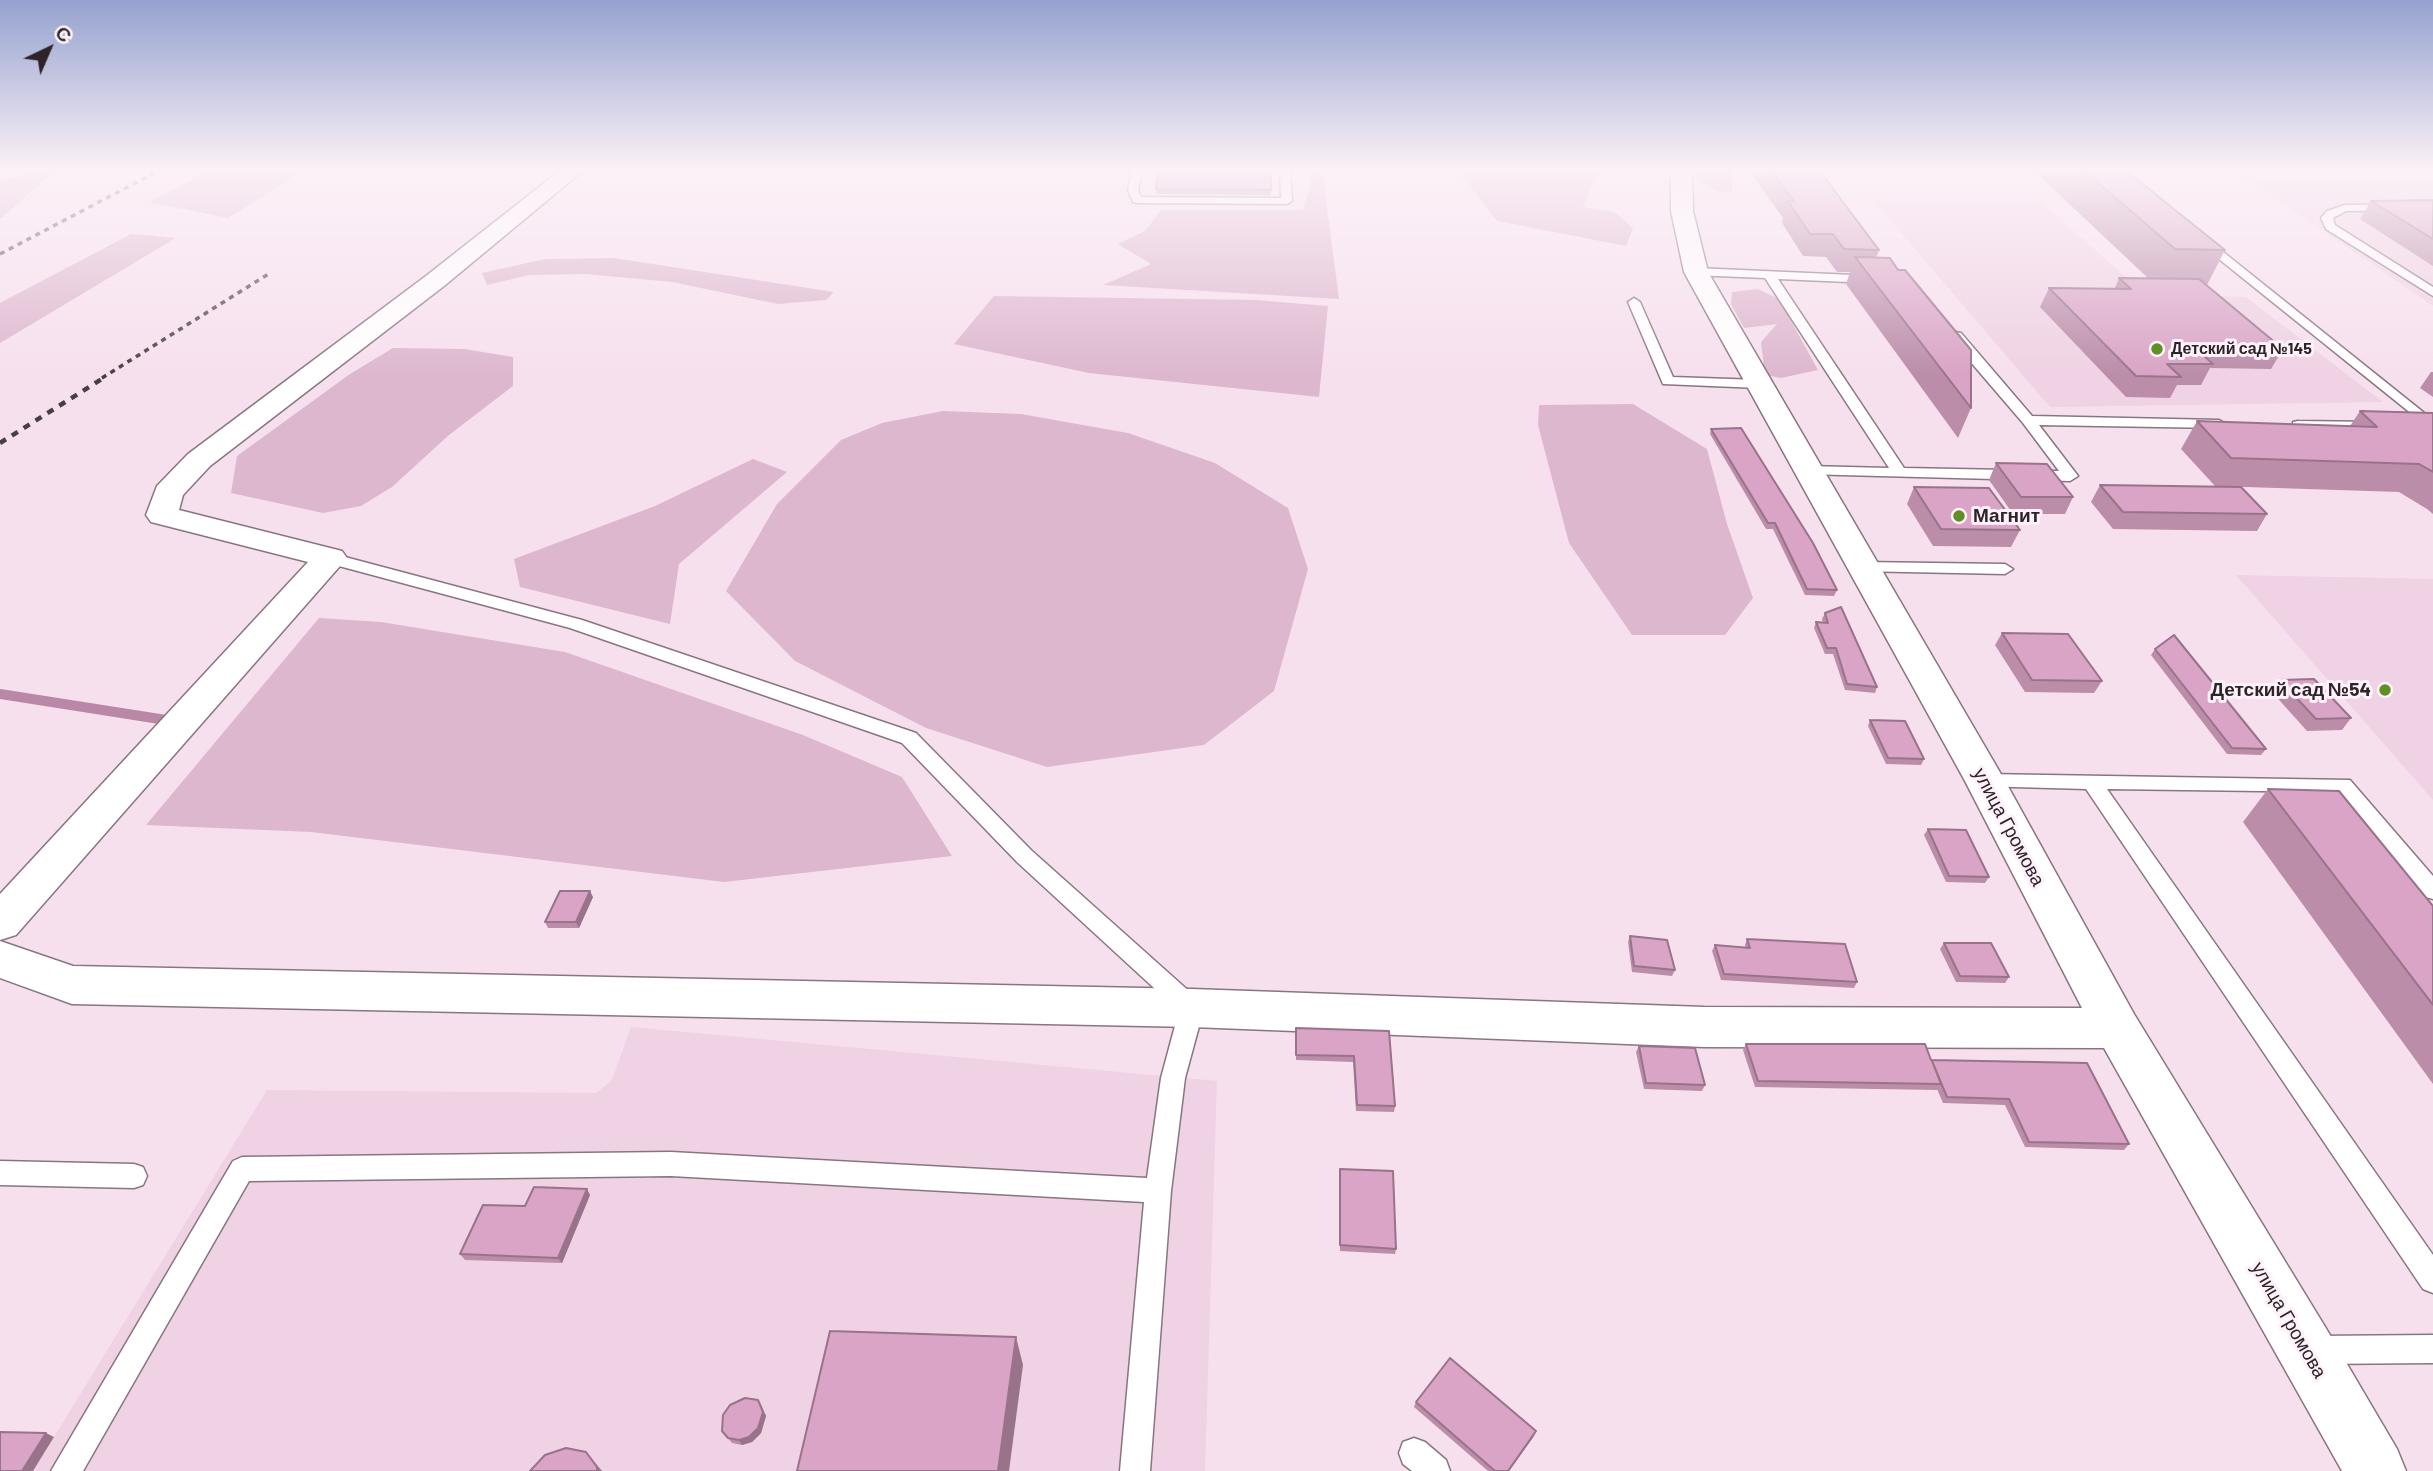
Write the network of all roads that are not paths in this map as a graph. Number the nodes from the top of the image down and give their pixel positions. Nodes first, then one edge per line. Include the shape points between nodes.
1 (489, 238) edge
2 (1688, 238) edge
3 (2199, 238) edge
4 (2347, 238) edge
5 (1696, 272) junction
6 (1769, 275) junction
7 (1881, 279) edge
8 (2433, 292) edge
9 (1634, 302) dead end
10 (1951, 330) edge
11 (1759, 384) junction
12 (2028, 420) junction
13 (2237, 424) edge
14 (2279, 425) edge
15 (2433, 427) edge
16 (1808, 471) junction
17 (1900, 473) junction
18 (330, 558) junction
19 (1862, 567) junction
20 (2005, 569) dead end
21 (1985, 781) junction
22 (2092, 783) junction
23 (2433, 891) edge
24 (0, 923) edge
25 (0, 959) edge
26 (1192, 1008) junction
27 (2117, 1028) junction
28 (0, 1173) edge
29 (134, 1176) dead end
30 (1158, 1191) junction
31 (2433, 1279) edge
32 (2433, 1349) edge
33 (2307, 1350) junction
34 (66, 1471) edge
35 (1135, 1471) edge
36 (2375, 1471) edge

1 - 18 street via 199,460 168,493 162,515
2 - 5 street, улица Громова
3 - 15 lane
4 - 8 lane
5 - 6 lane
5 - 11 street, улица Громова
6 - 7 lane
6 - 17 lane
9 - 11 lane via 1668,382
10 - 12 lane
11 - 16 street, улица Громова
12 - 13 lane
12 - 17 lane via 2070,476
14 - 15 lane
16 - 17 lane
16 - 19 street, улица Громова
18 - 24 street
18 - 26 lane via 576,624 909,738 1024,856
19 - 20 lane
19 - 21 street, улица Громова
21 - 22 lane
21 - 27 street, улица Громова
22 - 23 lane via 2343,785
22 - 31 lane
25 - 26 street via 72,985
26 - 27 street via 1704,1027
26 - 30 lane via 1173,1078
27 - 33 street, улица Громова
28 - 29 lane
30 - 34 lane via 671,1164 242,1169
30 - 35 lane
32 - 33 lane
33 - 36 street, улица Громова

